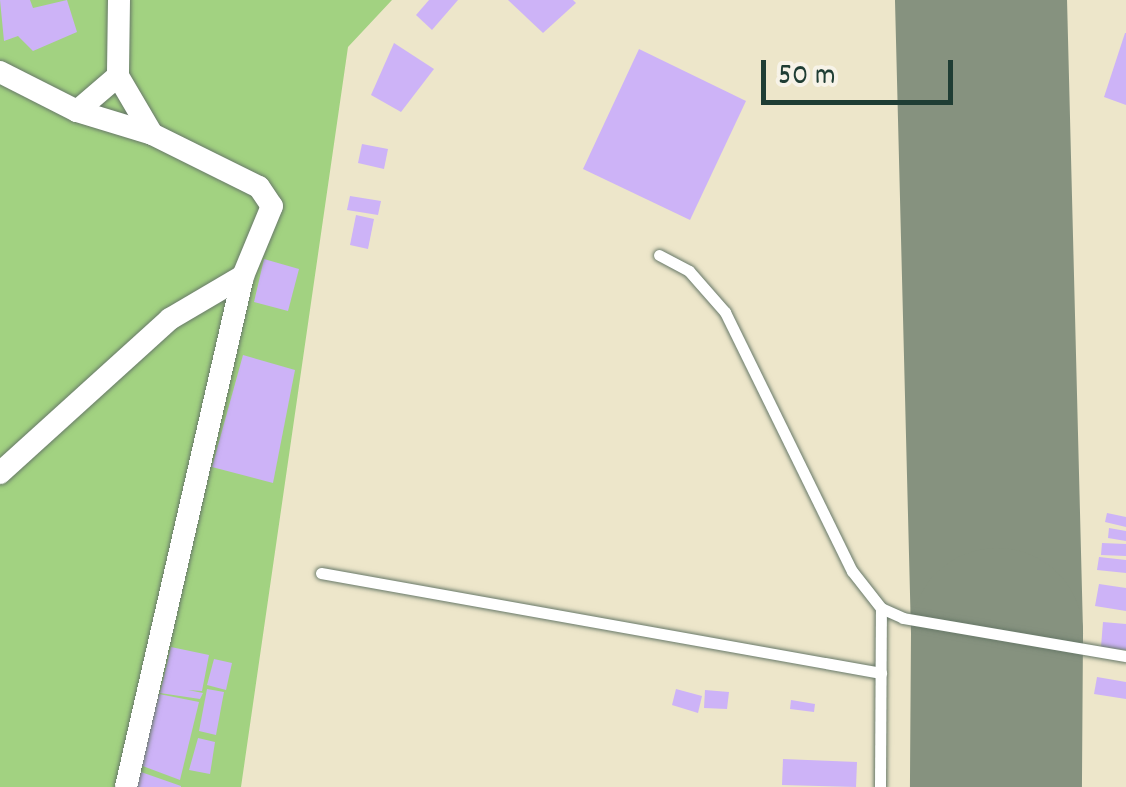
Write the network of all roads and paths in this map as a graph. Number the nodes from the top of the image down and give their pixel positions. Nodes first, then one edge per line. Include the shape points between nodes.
1 (119, 0) edge
2 (0, 72) edge
3 (118, 76) junction
4 (77, 111) junction
5 (152, 134) junction
6 (659, 255) dead end
7 (243, 276) junction
8 (0, 474) edge
9 (321, 573) dead end
10 (881, 608) junction
11 (1126, 656) edge
12 (880, 673) junction
13 (126, 787) edge
14 (880, 787) edge

1 - 3 street
2 - 4 street
3 - 4 street
3 - 5 street
4 - 5 street
5 - 7 street via 260,187 272,206
6 - 10 lane via 689,271 725,312 852,571
7 - 8 street via 170,319
7 - 13 street
9 - 12 lane
10 - 11 lane via 902,618
10 - 12 lane
12 - 14 lane

